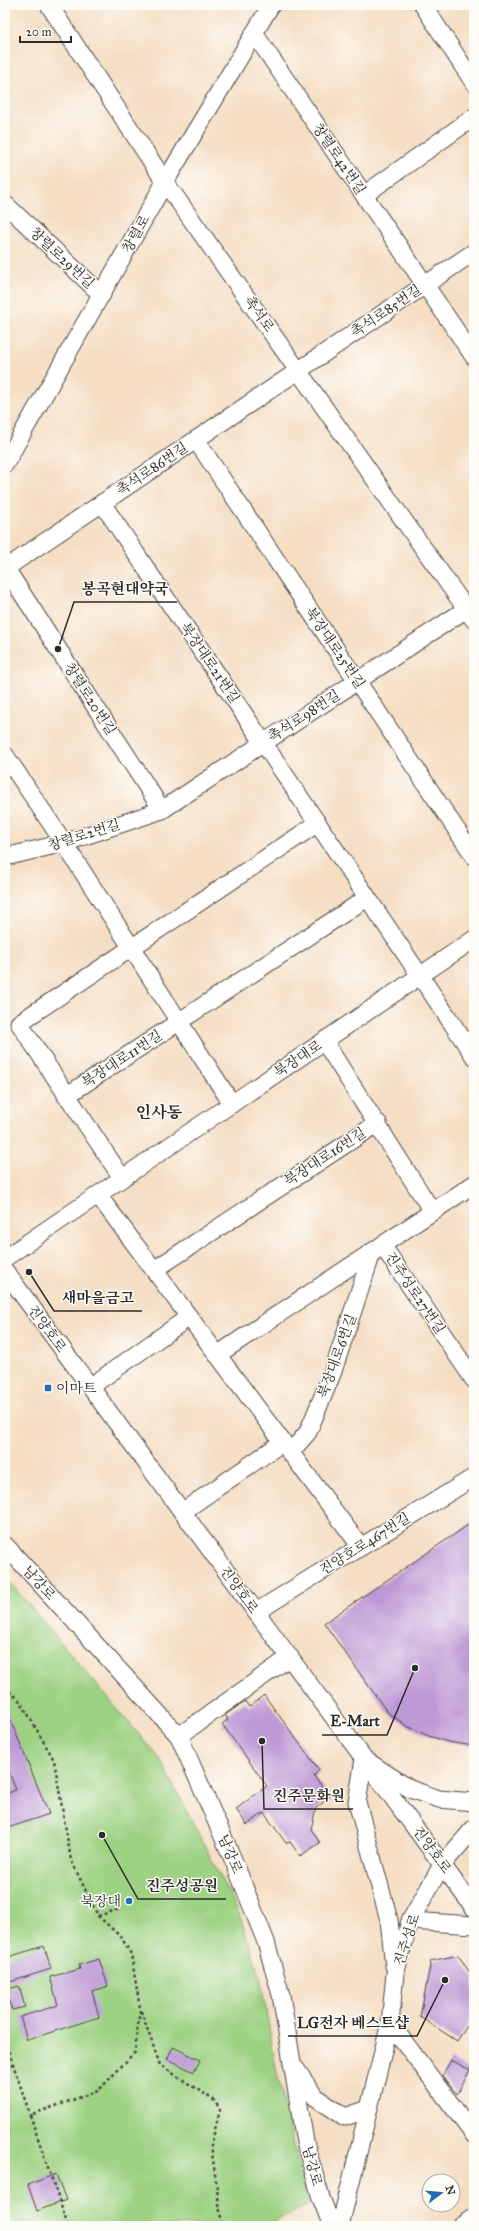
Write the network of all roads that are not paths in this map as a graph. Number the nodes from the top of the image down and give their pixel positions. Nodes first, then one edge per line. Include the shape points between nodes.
1 (49, 5) edge
2 (270, 5) edge
3 (423, 5) edge
4 (254, 33) junction
5 (474, 83) edge
6 (474, 117) edge
7 (165, 182) junction
8 (364, 195) junction
9 (5, 204) edge
10 (474, 252) edge
11 (425, 285) junction
12 (102, 296) junction
13 (474, 357) edge
14 (298, 370) junction
15 (196, 440) junction
16 (5, 464) edge
17 (102, 503) junction
18 (5, 568) edge
19 (472, 611) edge
20 (357, 682) junction
21 (264, 743) junction
22 (5, 755) edge
23 (162, 810) junction
24 (318, 823) junction
25 (64, 842) junction
26 (474, 856) edge
27 (5, 857) edge
28 (367, 898) junction
29 (474, 939) edge
30 (131, 948) junction
31 (420, 976) junction
32 (179, 1022) junction
33 (324, 1041) junction
34 (474, 1056) edge
35 (66, 1096) junction
36 (232, 1104) junction
37 (378, 1123) junction
38 (122, 1178) junction
39 (474, 1184) edge
40 (98, 1195) junction
41 (432, 1210) junction
42 (377, 1249) junction
43 (5, 1258) edge
44 (154, 1270) junction
45 (5, 1271) edge
46 (189, 1317) junction
47 (217, 1354) junction
48 (474, 1380) edge
49 (90, 1387) junction
50 (287, 1448) junction
51 (474, 1477) edge
52 (182, 1512) junction
53 (5, 1545) edge
54 (361, 1547) junction
55 (256, 1612) junction
56 (290, 1658) junction
57 (179, 1736) junction
58 (364, 1759) junction
59 (474, 1802) edge
60 (474, 1828) edge
61 (442, 1865) junction
62 (474, 1908) edge
63 (410, 1921) junction
64 (474, 1925) edge
65 (396, 1974) junction
66 (390, 2022) junction
67 (293, 2064) junction
68 (368, 2110) junction
69 (474, 2135) edge
70 (474, 2217) edge
71 (332, 2226) edge
72 (340, 2226) edge
73 (461, 2226) edge

1 - 7 street, 촉석로
2 - 4 street, 창렬로
3 - 5 street
4 - 7 street, 창렬로
4 - 8 street, 창렬로42번길
6 - 8 street
7 - 12 street, 창렬로
7 - 14 street, 촉석로
8 - 11 street, 창렬로42번길
9 - 12 street, 창렬로29번길
10 - 11 street, 촉석로85번길
11 - 13 street, 창렬로42번길
11 - 14 street, 촉석로85번길
12 - 16 street, 창렬로
14 - 15 street, 촉석로86번길
14 - 19 street, 촉석로
15 - 17 street, 촉석로86번길
15 - 20 street, 북장대로25번길
17 - 18 street, 촉석로86번길
17 - 21 street, 북장대로21번길
18 - 23 street, 창렬로20번길
19 - 20 street, 촉석로98번길
20 - 21 street, 촉석로98번길
20 - 26 street, 북장대로25번길
21 - 23 street, 촉석로98번길
21 - 24 street, 북장대로21번길
22 - 25 street
23 - 25 street, 창렬로2번길
24 - 28 street, 북장대로21번길
24 - 30 street
25 - 27 street, 창렬로2번길
25 - 30 street
28 - 31 street, 북장대로21번길
28 - 32 street, 북장대로11번길
29 - 31 street, 북장대로
30 - 32 street
30 - 35 street via 19,1023
31 - 33 street, 북장대로
31 - 34 street, 북장대로21번길
32 - 35 street, 북장대로11번길
32 - 36 street
33 - 36 street, 북장대로
33 - 37 street, 북장대로16번길
35 - 38 street
36 - 38 street, 북장대로
37 - 41 street, 북장대로16번길
37 - 44 street, 북장대로16번길
38 - 40 street, 북장대로
39 - 41 street
40 - 43 street, 북장대로
40 - 44 street
41 - 42 street
42 - 47 street, 진주성로27번길
42 - 48 street, 진주성로27번길
42 - 50 street, 북장대로6번길 via 308,1432
44 - 46 street
45 - 49 street, 진양호로
46 - 47 street
46 - 49 street
47 - 50 street
49 - 52 street, 진양호로
50 - 52 street, 북장대로6번길
50 - 54 street
51 - 54 street, 진양호로467번길
52 - 55 street, 진양호로
53 - 57 street, 남강로
54 - 55 street, 진양호로467번길
55 - 56 street, 진양호로
56 - 57 street
56 - 58 street, 진양호로
57 - 67 street, 남강로 via 266,1942 281,1995
58 - 59 street via 410,1789 439,1798
58 - 61 street, 진양호로
58 - 65 street via 357,1802 389,1920
60 - 61 street, 진주성로
61 - 62 street, 진양호로
61 - 63 street, 진주성로
63 - 64 street
63 - 65 street, 진주성로
65 - 66 street, 진주성로
66 - 68 street, 진주성로
66 - 69 street
67 - 68 street via 315,2097 345,2117
67 - 71 street, 남강로 via 305,2142
68 - 72 street, 진주성로
70 - 73 street

